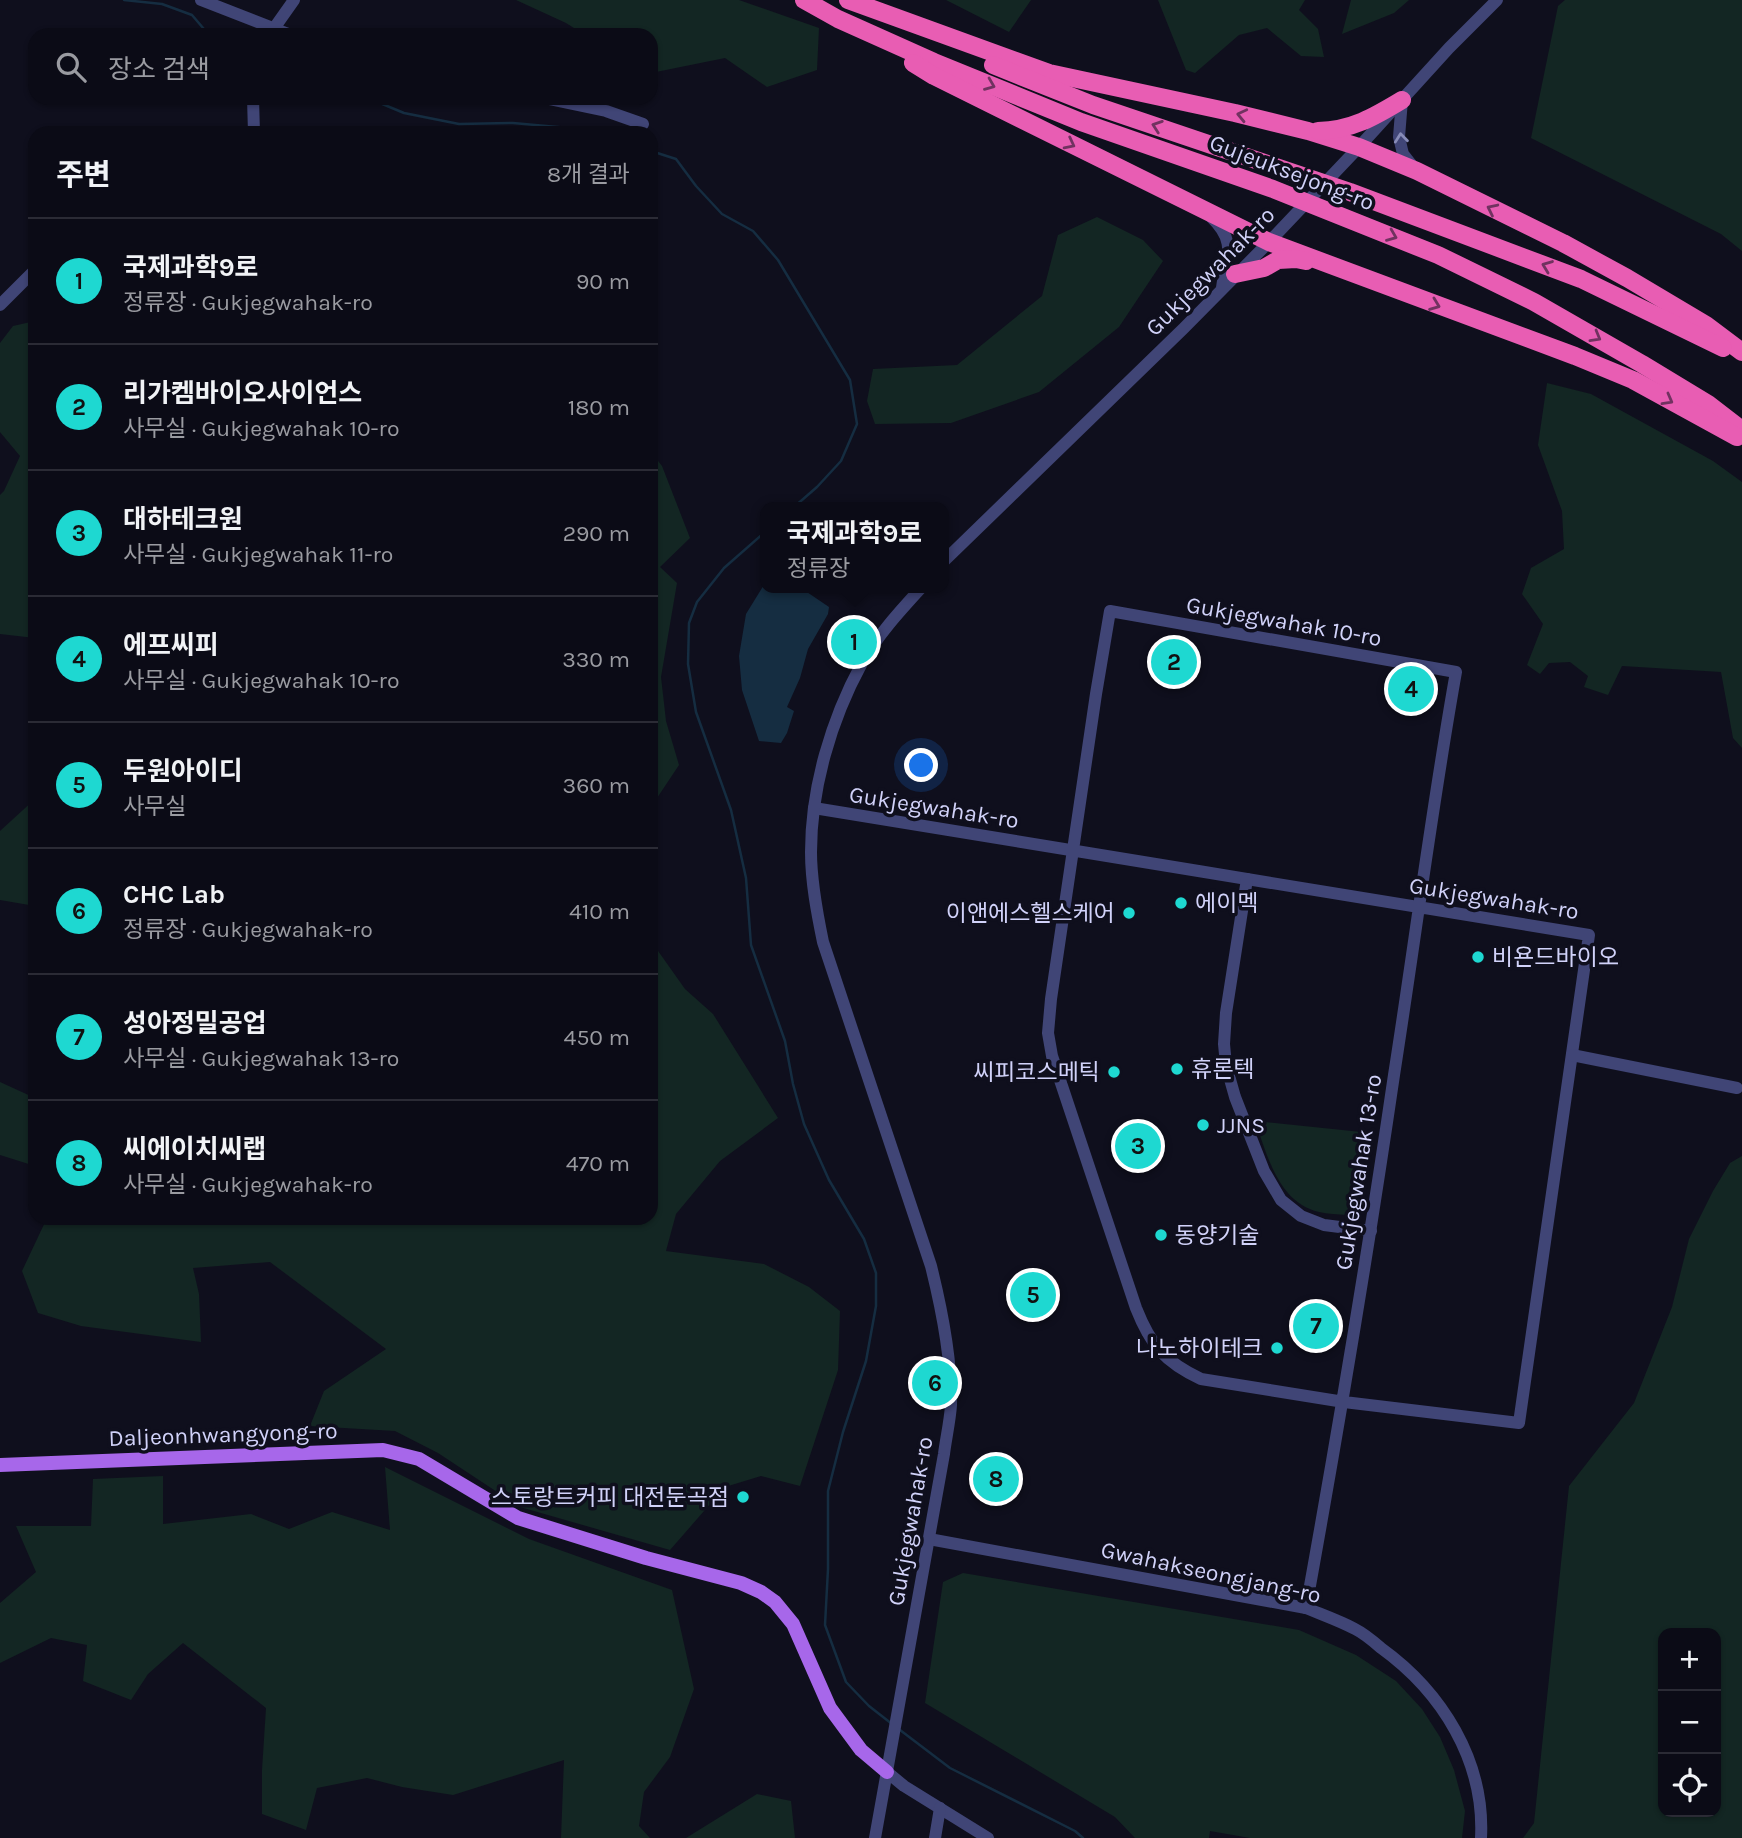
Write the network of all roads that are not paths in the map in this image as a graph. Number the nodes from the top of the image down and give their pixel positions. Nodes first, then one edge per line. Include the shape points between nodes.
1 (201, 0) edge
2 (294, 0) edge
3 (804, 0) edge
4 (848, 0) edge
5 (1497, 0) edge
6 (838, 19) junction
7 (263, 28) edge
8 (275, 28) edge
9 (1402, 100) junction
10 (253, 105) edge
11 (577, 105) edge
12 (643, 124) dead end
13 (254, 126) edge
14 (1308, 131) junction
15 (1359, 147) junction
16 (1416, 171) junction
17 (1203, 209) junction
18 (1269, 242) junction
19 (1325, 263) junction
20 (1235, 274) junction
21 (28, 277) edge
22 (1222, 288) junction
23 (0, 305) edge
24 (1742, 352) edge
25 (1742, 358) edge
26 (1742, 430) edge
27 (1742, 439) edge
28 (949, 556) edge
29 (917, 593) edge
30 (814, 808) junction
31 (1073, 851) junction
32 (1247, 879) junction
33 (1420, 907) junction
34 (1572, 1055) junction
35 (1737, 1088) dead end
36 (1371, 1231) junction
37 (1343, 1402) junction
38 (0, 1465) edge
39 (929, 1539) junction
40 (1306, 1608) junction
41 (887, 1772) junction
42 (940, 1808) junction
43 (875, 1838) edge
44 (935, 1838) edge
45 (988, 1838) edge
46 (1482, 1838) edge

1 - 7 street
2 - 8 street
3 - 6 highway, Gujeuksejong-ro
14 -> 4 highway via 1049,73
25 -> 4 highway, Gujeuksejong-ro via 1581,279 1350,192 1081,100 945,46
5 - 9 street, Gukjegwahak-ro
6 -> 17 highway via 934,76
6 -> 26 highway, Gujeuksejong-ro via 1081,122 1273,189 1438,254 1534,302 1708,404
9 - 14 highway via 1346,128
9 - 15 street, Gukjegwahak-ro
16 -> 9 street via 1403,154 1399,137
10 - 13 street
11 - 12 street
14 - 15 highway
15 - 16 highway
15 - 18 street, Gukjegwahak-ro
24 -> 16 highway via 1706,325 1563,243
17 - 18 highway
17 - 22 street via 1227,237 1229,254
18 - 19 highway
18 - 20 street, Gukjegwahak-ro
19 - 20 highway via 1278,260
19 -> 27 highway via 1610,370
20 - 22 street, Gukjegwahak-ro
21 - 23 street
22 - 28 street, Gukjegwahak-ro
29 - 30 street, Gukjegwahak-ro via 862,663 839,713
30 - 31 street, Gukjegwahak-ro
30 - 39 street, Gukjegwahak-ro via 811,853 823,942 943,1312 951,1406
31 - 32 street, Gukjegwahak-ro
31 - 33 street, Gukjegwahak 10-ro via 1110,611 1456,672
31 - 37 street via 1048,1033 1061,1085 1143,1325 1167,1359 1201,1380
32 - 33 street, Gukjegwahak-ro
32 - 36 street via 1224,1044 1235,1097 1264,1171 1281,1200 1301,1216 1324,1225
33 - 34 street, Gukjegwahak-ro via 1589,935
33 - 36 street, Gukjegwahak 13-ro
34 - 35 street
34 - 37 street, Gukjegwahak-ro via 1519,1423
36 - 37 street, Gukjegwahak 13-ro
37 - 40 street, Gukjegwahak 13-ro
38 - 41 main road, Daljeonhwangyong-ro via 383,1451 419,1459 518,1518 761,1592 793,1624 836,1717 861,1750
39 - 40 street, Gwahakseongjang-ro
39 - 41 street, Gukjegwahak-ro
40 - 46 street, Gwahakseongjang-ro via 1357,1630 1398,1660 1430,1693 1471,1763
41 - 42 street
41 - 43 street, Gukjegwahak-ro
42 - 44 street
42 - 45 street

